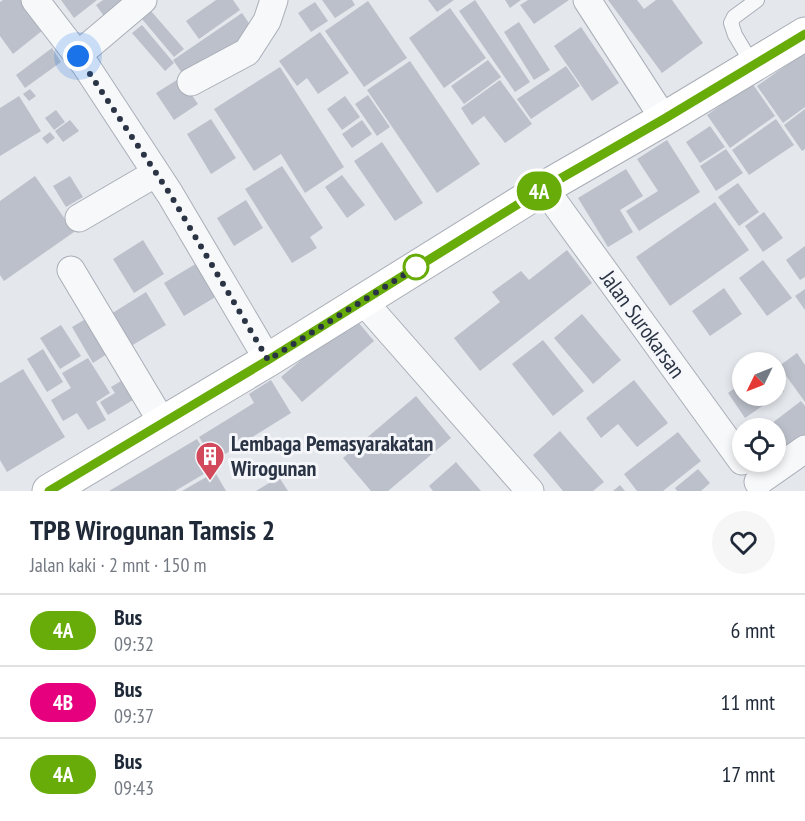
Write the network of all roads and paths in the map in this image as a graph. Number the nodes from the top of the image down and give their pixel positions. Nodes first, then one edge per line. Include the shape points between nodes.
1 (34, 0) edge
2 (143, 0) edge
3 (274, 0) edge
4 (587, 0) edge
5 (757, 0) edge
6 (805, 34) edge
7 (78, 56) junction
8 (753, 65) junction
9 (191, 82) dead end
10 (664, 119) junction
11 (156, 173) junction
12 (544, 188) junction
13 (79, 218) dead end
14 (71, 270) dead end
15 (363, 301) junction
16 (268, 360) junction
17 (162, 422) junction
18 (805, 449) edge
19 (752, 474) edge
20 (49, 491) edge
21 (530, 491) edge

1 - 7 street
2 - 7 street
3 - 9 street via 267,21 246,52
4 - 10 street
5 - 8 lane via 731,23
6 - 8 main road
7 - 11 street
8 - 10 main road
10 - 12 main road
11 - 13 street
11 - 16 street
12 - 15 main road
12 - 19 street, Jalan Surokarsan
14 - 17 street
15 - 16 main road
15 - 21 street
16 - 17 main road
17 - 20 main road
18 - 19 street

